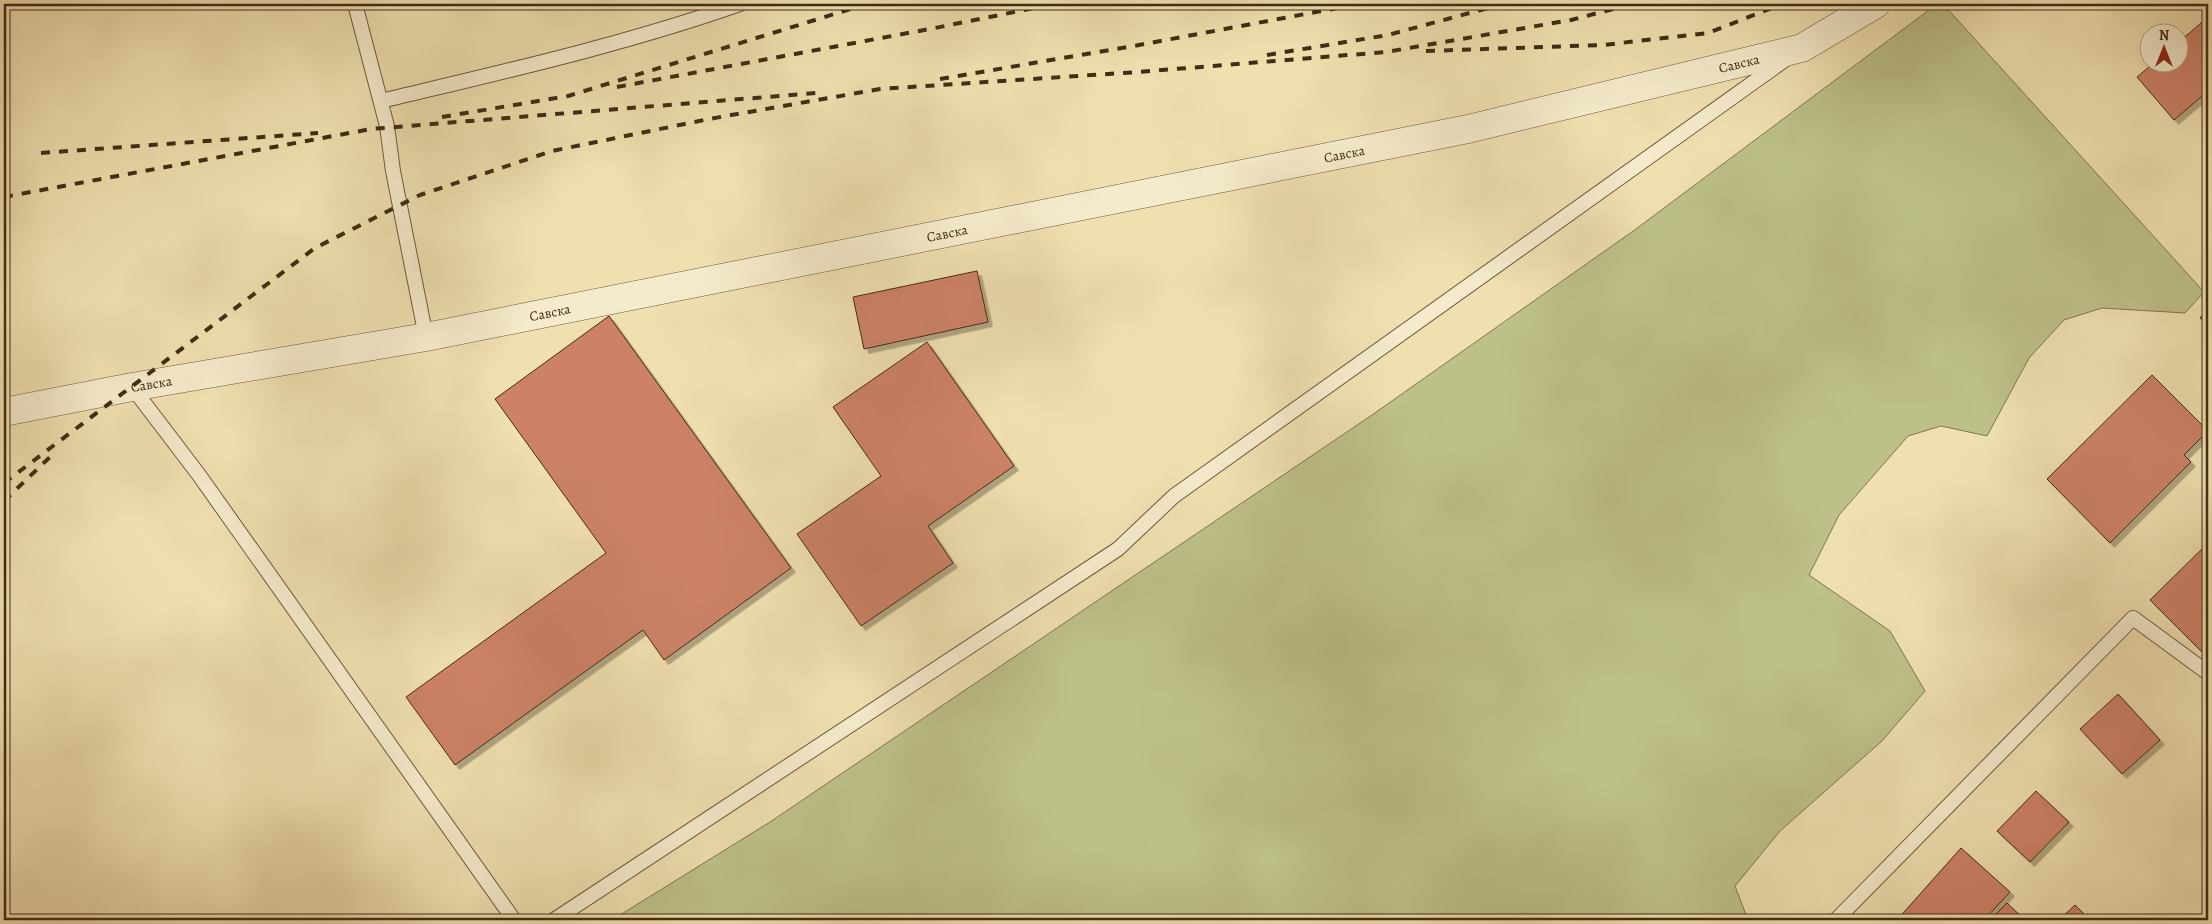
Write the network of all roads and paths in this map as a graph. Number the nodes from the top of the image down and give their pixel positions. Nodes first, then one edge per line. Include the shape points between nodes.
1 (355, 4) edge
2 (740, 4) edge
3 (1876, 4) edge
4 (1802, 48) junction
5 (381, 101) junction
6 (426, 337) junction
7 (132, 387) junction
8 (4, 412) edge
9 (2208, 674) edge
10 (514, 920) edge
11 (554, 920) edge
12 (1836, 920) edge

1 - 5 lane
2 - 5 lane via 555,60
3 - 4 street, Савска
4 - 6 street, Савска via 1468,129
4 - 11 lane via 1166,501 1118,549
5 - 6 lane
6 - 7 street, Савска
7 - 8 street, Савска
7 - 10 lane via 200,475
9 - 12 lane via 2133,618

